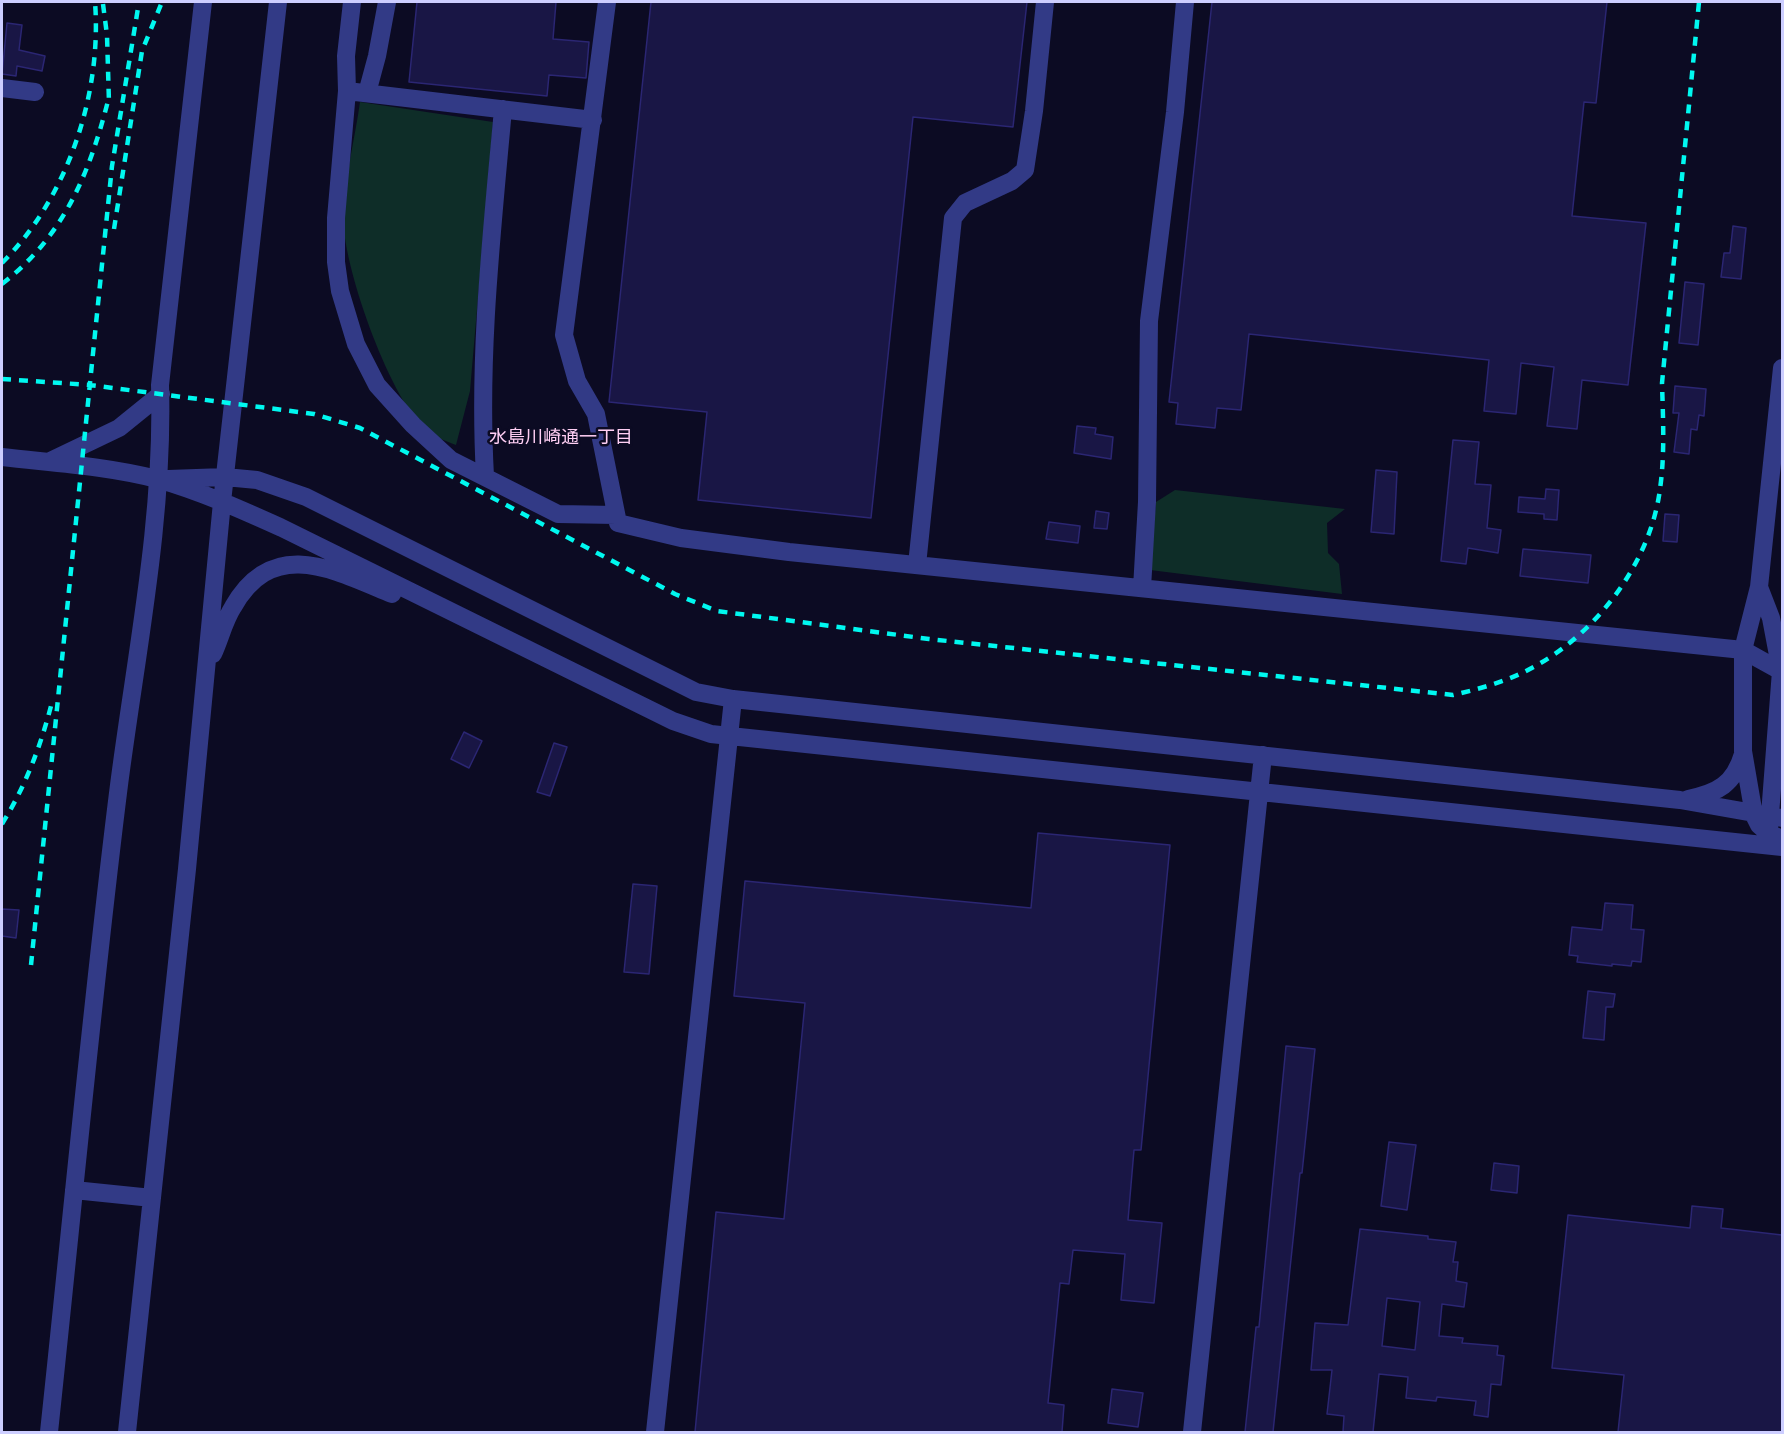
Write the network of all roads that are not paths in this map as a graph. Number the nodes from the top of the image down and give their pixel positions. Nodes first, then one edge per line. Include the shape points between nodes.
1 (202, 2) edge
2 (278, 2) edge
3 (352, 2) edge
4 (387, 2) edge
5 (607, 2) edge
6 (1045, 2) edge
7 (1185, 2) edge
8 (2, 88) edge
9 (347, 90) junction
10 (35, 92) dead end
11 (367, 93) junction
12 (503, 109) junction
13 (593, 120) junction
14 (1782, 368) edge
15 (161, 394) junction
16 (2, 457) edge
17 (48, 462) junction
18 (484, 476) junction
19 (225, 477) junction
20 (157, 479) junction
21 (222, 502) junction
22 (616, 514) junction
23 (917, 565) junction
24 (1759, 587) junction
25 (1142, 588) junction
26 (1778, 630) edge
27 (505, 638) junction
28 (1743, 650) junction
29 (206, 666) junction
30 (1781, 671) junction
31 (733, 699) junction
32 (729, 736) junction
33 (1743, 751) junction
34 (1263, 755) junction
35 (1259, 791) junction
36 (1680, 800) junction
37 (1772, 831) edge
38 (74, 1191) junction
39 (152, 1198) junction
40 (48, 1432) edge
41 (128, 1432) edge
42 (655, 1432) edge
43 (1192, 1432) edge

1 - 15 lane
2 - 19 lane
3 - 9 lane
4 - 11 lane
5 - 13 lane
6 - 23 lane via 1024,170 1012,181 965,203 953,218
7 - 25 lane via 1149,321
8 - 10 lane
9 - 11 lane
9 - 18 lane via 336,262 356,344 377,385 440,453
11 - 12 lane
12 - 13 lane
12 - 18 lane via 486,308 481,406
13 - 22 lane via 564,335 577,381 596,414
14 - 24 lane
15 - 17 lane via 119,428
15 - 20 lane
16 - 17 lane
17 - 20 lane
18 - 22 lane via 558,514
19 - 20 lane
19 - 21 lane
19 - 31 lane via 257,480 306,497 686,687
20 - 21 lane
20 - 38 lane
21 - 27 lane
21 - 29 lane
22 - 23 lane via 618,523 681,538
23 - 25 lane
24 - 26 lane
24 - 28 lane
25 - 28 lane
26 - 28 lane
26 - 30 lane
27 - 29 lane via 456,624 344,574 306,564 280,564 254,578 233,606
27 - 32 lane via 673,722
28 - 30 lane
28 - 33 lane
29 - 39 lane
30 - 37 lane
31 - 32 lane
31 - 34 lane
32 - 35 lane
32 - 42 lane
33 - 36 lane via 1730,782 1705,795
33 - 37 lane
34 - 35 lane
34 - 36 lane
35 - 37 lane
35 - 43 lane
36 - 37 lane
38 - 39 lane
38 - 40 lane
39 - 41 lane

